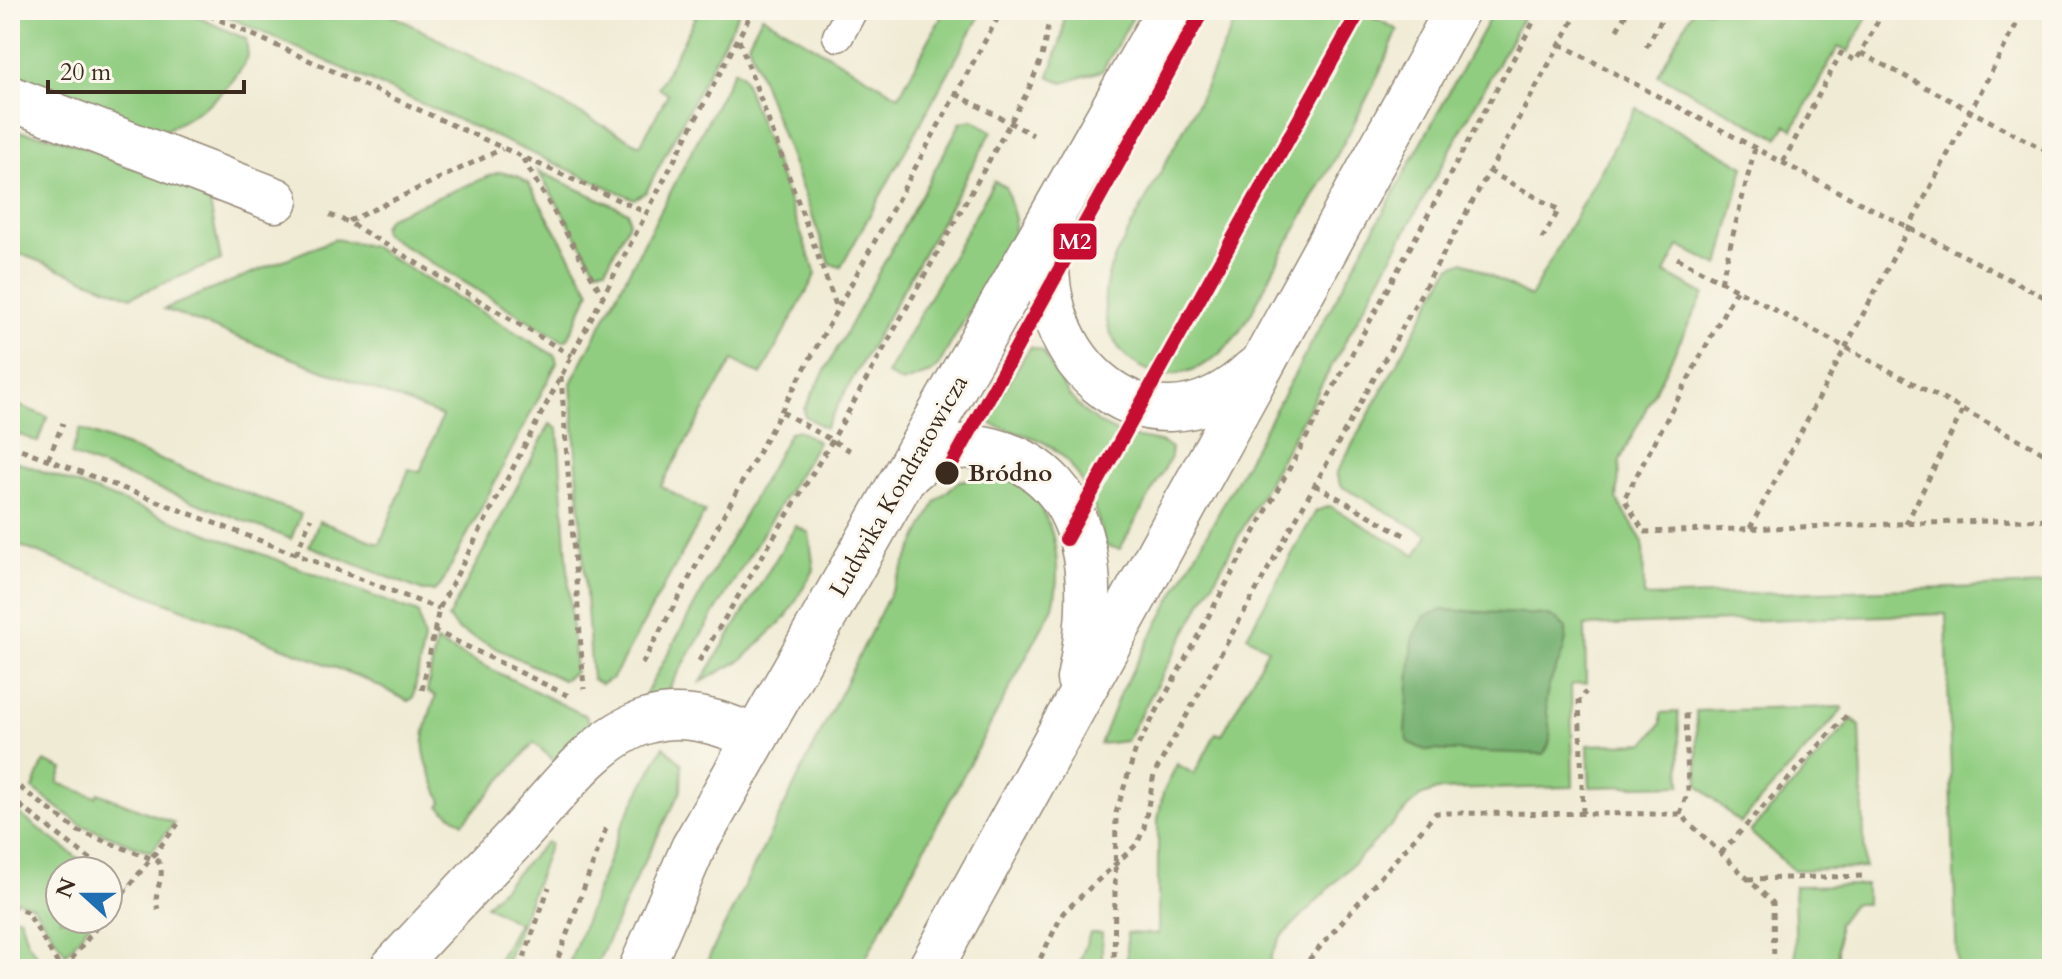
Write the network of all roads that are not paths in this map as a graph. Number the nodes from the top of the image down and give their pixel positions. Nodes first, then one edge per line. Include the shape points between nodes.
1 (1169, 10) edge
2 (1457, 10) edge
3 (10, 98) edge
4 (276, 200) road end
5 (1057, 210) junction
6 (1267, 355) junction
7 (897, 487) junction
8 (1063, 726) junction
9 (754, 737) junction
10 (392, 969) edge
11 (641, 969) edge
12 (930, 969) edge

1 - 5 main road, Ludwika Kondratowicza
2 - 6 main road
3 - 4 main road
5 - 6 main road via 1048,261 1056,309 1072,351 1103,388 1146,407 1200,406 1235,386
5 - 7 main road, Ludwika Kondratowicza
6 - 8 main road
7 - 8 main road via 942,449 973,446 1028,464 1061,491 1079,526 1087,588 1082,664
7 - 9 main road, Ludwika Kondratowicza
8 - 12 main road
9 - 10 main road via 701,720 665,717 637,724 597,752
9 - 11 main road, Ludwika Kondratowicza via 693,848

